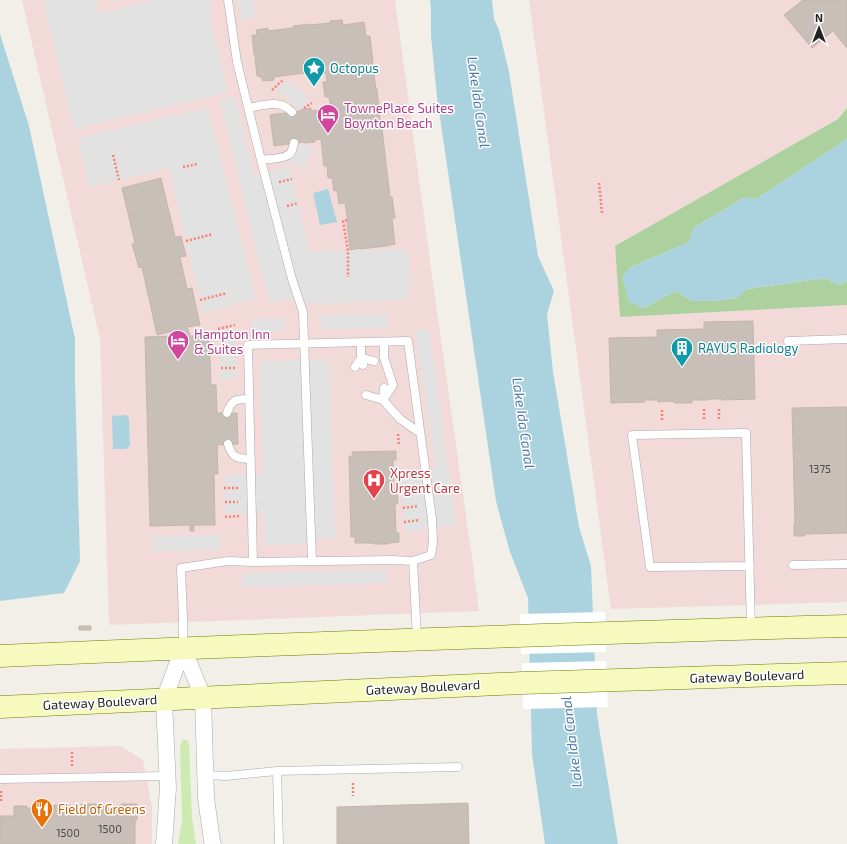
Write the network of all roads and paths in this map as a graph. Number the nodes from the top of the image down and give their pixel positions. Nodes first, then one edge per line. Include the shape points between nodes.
1 (228, 0) edge
2 (283, 80) dead end
3 (271, 91) dead end
4 (312, 103) dead end
5 (249, 108) junction
6 (302, 109) dead end
7 (292, 112) dead end
8 (294, 143) dead end
9 (113, 155) dead end
10 (261, 160) junction
11 (197, 164) dead end
12 (183, 167) dead end
13 (292, 179) dead end
14 (119, 180) dead end
15 (278, 182) dead end
16 (599, 183) dead end
17 (298, 203) dead end
18 (283, 207) dead end
19 (602, 213) dead end
20 (347, 220) dead end
21 (213, 234) dead end
22 (186, 241) dead end
23 (348, 277) dead end
24 (227, 293) dead end
25 (200, 300) dead end
26 (235, 325) dead end
27 (218, 329) dead end
28 (847, 339) edge
29 (788, 341) dead end
30 (361, 342) junction
31 (384, 342) junction
32 (305, 343) junction
33 (362, 361) junction
34 (374, 361) dead end
35 (221, 368) dead end
36 (236, 368) dead end
37 (355, 368) dead end
38 (384, 388) dead end
39 (374, 392) dead end
40 (366, 395) dead end
41 (249, 399) junction
42 (383, 400) junction
43 (704, 409) dead end
44 (718, 409) dead end
45 (662, 410) dead end
46 (227, 413) dead end
47 (719, 422) dead end
48 (704, 423) dead end
49 (662, 424) dead end
50 (420, 433) junction
51 (398, 434) dead end
52 (228, 444) dead end
53 (399, 446) dead end
54 (251, 459) junction
55 (224, 488) dead end
56 (240, 488) dead end
57 (225, 502) dead end
58 (240, 502) dead end
59 (418, 506) dead end
60 (403, 508) dead end
61 (225, 516) dead end
62 (240, 516) dead end
63 (420, 520) dead end
64 (404, 522) dead end
65 (312, 561) junction
66 (413, 561) junction
67 (253, 562) junction
68 (847, 564) edge
69 (793, 565) dead end
70 (750, 566) junction
71 (847, 626) edge
72 (751, 629) junction
73 (417, 639) junction
74 (183, 648) junction
75 (0, 656) edge
76 (847, 673) edge
77 (202, 697) junction
78 (164, 700) junction
79 (0, 707) edge
80 (458, 767) dead end
81 (277, 771) junction
82 (205, 775) junction
83 (167, 776) junction
84 (0, 779) edge
85 (353, 781) dead end
86 (1, 789) edge
87 (353, 796) dead end
88 (1, 802) dead end
89 (164, 844) edge
90 (213, 844) edge
91 (279, 844) edge

1 - 5 lane via 237,62
2 - 3 path
4 - 6 path
5 - 7 lane via 277,104
5 - 10 lane
8 - 10 lane via 288,155
9 - 14 path
10 - 32 lane via 303,312
11 - 12 path
13 - 15 path
16 - 19 path
17 - 18 path
20 - 23 path via 344,221
21 - 22 path
24 - 25 path
26 - 27 path
28 - 29 lane
30 - 31 lane
30 - 32 lane
30 - 33 lane
31 - 42 lane via 384,358 393,385
31 - 50 lane via 408,341
32 - 41 lane via 248,345
32 - 65 lane
33 - 34 lane
33 - 37 lane
35 - 36 path
38 - 42 lane
39 - 42 lane
40 - 42 lane
41 - 46 lane via 234,400
41 - 54 lane
42 - 50 lane via 400,419
43 - 48 path
44 - 47 path
45 - 49 path
50 - 66 lane via 433,543 431,555
51 - 53 path
52 - 54 lane via 239,459
54 - 67 lane
55 - 56 path
57 - 58 path
59 - 60 path
61 - 62 path
63 - 64 path
65 - 66 lane
65 - 67 lane
66 - 73 lane
67 - 74 lane via 228,561 181,568
68 - 69 lane
70 - 70 lane via 746,433 632,435 650,567
70 - 72 lane
71 - 72 main road
72 - 73 main road
73 - 74 main road
74 - 75 main road
74 - 77 street
74 - 78 street
76 - 77 main road, Gateway Boulevard via 522,683
77 - 78 main road, Gateway Boulevard
77 - 82 street
78 - 79 main road, Gateway Boulevard
78 - 83 street
80 - 81 lane
81 - 82 lane via 226,776
81 - 91 lane
82 - 90 street
83 - 84 lane
83 - 89 street
85 - 87 path
86 - 88 path

